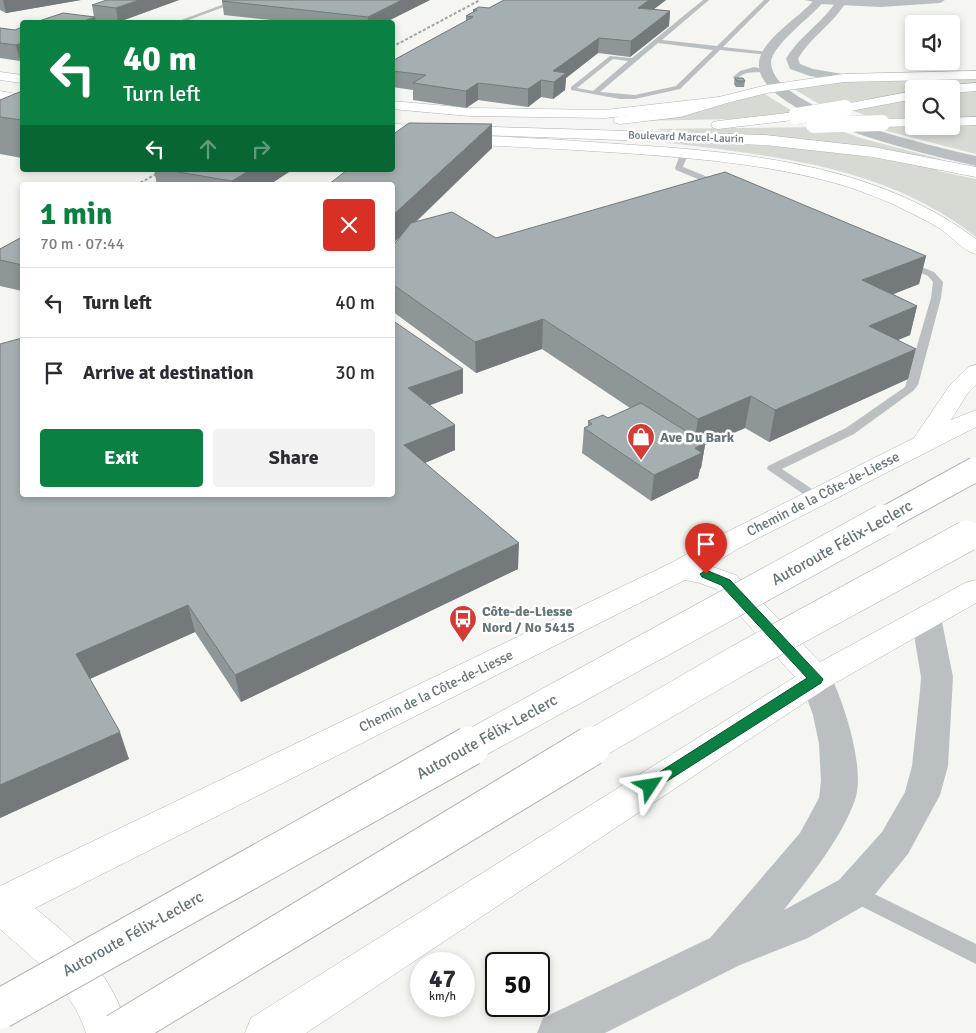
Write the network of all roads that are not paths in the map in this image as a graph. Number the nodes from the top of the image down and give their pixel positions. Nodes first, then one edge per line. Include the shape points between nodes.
1 (240, 0) edge
2 (706, 0) edge
3 (767, 0) edge
4 (815, 0) edge
5 (940, 0) edge
6 (842, 1) edge
7 (185, 20) edge
8 (663, 33) junction
9 (675, 34) dead end
10 (655, 41) junction
11 (718, 48) junction
12 (768, 54) junction
13 (634, 60) junction
14 (766, 70) junction
15 (976, 75) edge
16 (0, 76) edge
17 (844, 78) junction
18 (20, 79) edge
19 (738, 82) edge
20 (0, 84) edge
21 (976, 86) edge
22 (778, 87) junction
23 (20, 88) edge
24 (960, 88) edge
25 (594, 93) junction
26 (0, 95) edge
27 (905, 97) edge
28 (20, 98) edge
29 (719, 101) junction
30 (395, 105) edge
31 (0, 107) edge
32 (20, 112) edge
33 (395, 118) edge
34 (976, 121) edge
35 (960, 122) edge
36 (905, 123) edge
37 (584, 124) junction
38 (718, 125) junction
39 (395, 128) edge
40 (550, 134) junction
41 (395, 137) edge
42 (692, 154) junction
43 (976, 161) edge
44 (976, 172) edge
45 (734, 191) edge
46 (976, 248) edge
47 (896, 259) edge
48 (976, 372) edge
49 (976, 417) edge
50 (924, 441) junction
51 (976, 469) edge
52 (817, 497) junction
53 (973, 533) edge
54 (681, 570) junction
55 (976, 590) edge
56 (926, 617) junction
57 (816, 679) junction
58 (853, 892) junction
59 (0, 906) edge
60 (726, 952) junction
61 (976, 954) edge
62 (0, 1009) edge
63 (108, 1033) edge
64 (117, 1033) edge
65 (267, 1033) edge
66 (559, 1033) edge

1 - 7 lane
2 - 8 lane
3 - 11 lane
4 - 6 street
4 - 12 street
5 - 6 street via 897,4
6 - 17 street via 792,59 795,66 805,71
8 - 9 lane
8 - 10 lane
10 - 11 lane
10 - 13 lane
11 - 12 lane
11 - 25 lane via 678,88 635,97
12 - 14 street via 764,64
13 - 25 lane
13 - 25 lane via 612,57 573,88
14 - 19 lane via 748,70 738,74
14 - 22 street
15 - 17 main road
16 - 18 main road
17 - 22 main road
20 - 23 main road
21 - 24 main road
22 - 29 main road
22 - 43 street via 805,106 848,126
26 - 28 main road
27 - 38 main road, bridge via 796,116
29 - 30 main road via 590,115 454,112
29 - 37 main road via 673,114
31 - 32 main road
33 - 37 main road, Boulevard Marcel-Laurin
34 - 35 main road
36 - 38 main road, bridge
37 - 38 main road, Boulevard Marcel-Laurin
39 - 40 main road, Boulevard Marcel-Laurin
40 - 42 main road via 659,146
40 - 44 main road, Boulevard Marcel-Laurin via 706,137 796,143 874,152
41 - 42 main road via 528,142
42 - 45 lane via 679,168
42 - 46 main road via 789,167 860,186 922,212
47 - 52 lane via 931,274 938,282 912,385 850,431 773,469
48 - 50 main road via 958,390
49 - 50 main road, Chemin de la Côte-de-Liesse
50 - 52 main road, Chemin de la Côte-de-Liesse
51 - 62 main road, Autoroute Félix-Leclerc, bridge via 544,705
52 - 54 main road, Chemin de la Côte-de-Liesse
53 - 64 main road, bridge via 606,736
54 - 57 main road via 706,574 726,582
54 - 59 main road, Chemin de la Côte-de-Liesse
55 - 56 main road
56 - 57 main road
56 - 58 street via 937,677 930,766 922,795 895,843
57 - 60 street via 830,715 836,744 840,781 837,799 813,844
57 - 65 main road
58 - 60 street via 794,925
58 - 61 lane
59 - 63 main road via 50,947 89,990 100,1008
60 - 66 street

